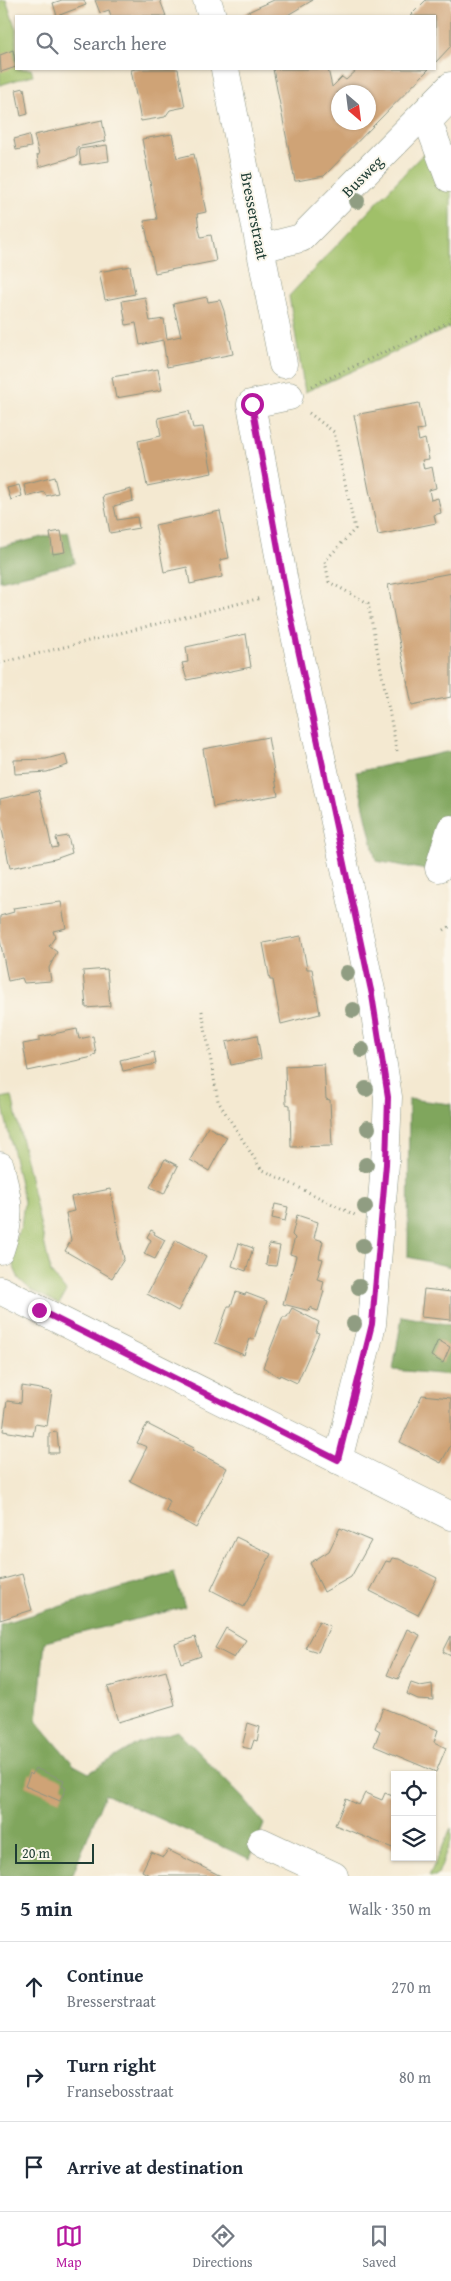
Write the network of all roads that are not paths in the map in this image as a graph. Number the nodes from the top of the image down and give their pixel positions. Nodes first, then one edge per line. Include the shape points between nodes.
1 (208, 0) edge
2 (212, 15) edge
3 (225, 70) edge
4 (451, 86) edge
5 (451, 97) edge
6 (451, 177) edge
7 (262, 248) junction
8 (283, 364) dead end
9 (297, 392) road end
10 (451, 829) edge
11 (439, 868) dead end
12 (0, 1166) edge
13 (0, 1250) edge
14 (0, 1290) edge
15 (338, 1460) junction
16 (451, 1516) edge
17 (261, 1842) dead end
18 (334, 1876) edge

1 - 2 street
3 - 7 street, Bresserstraat
4 - 7 street, Busweg via 301,238
5 - 6 street via 428,121
7 - 8 street, Bresserstraat
9 - 15 street via 252,404 286,593 372,995 388,1097 386,1164 372,1324
10 - 11 street
12 - 13 street via 8,1205 8,1229
14 - 15 street
15 - 16 street
17 - 18 street

